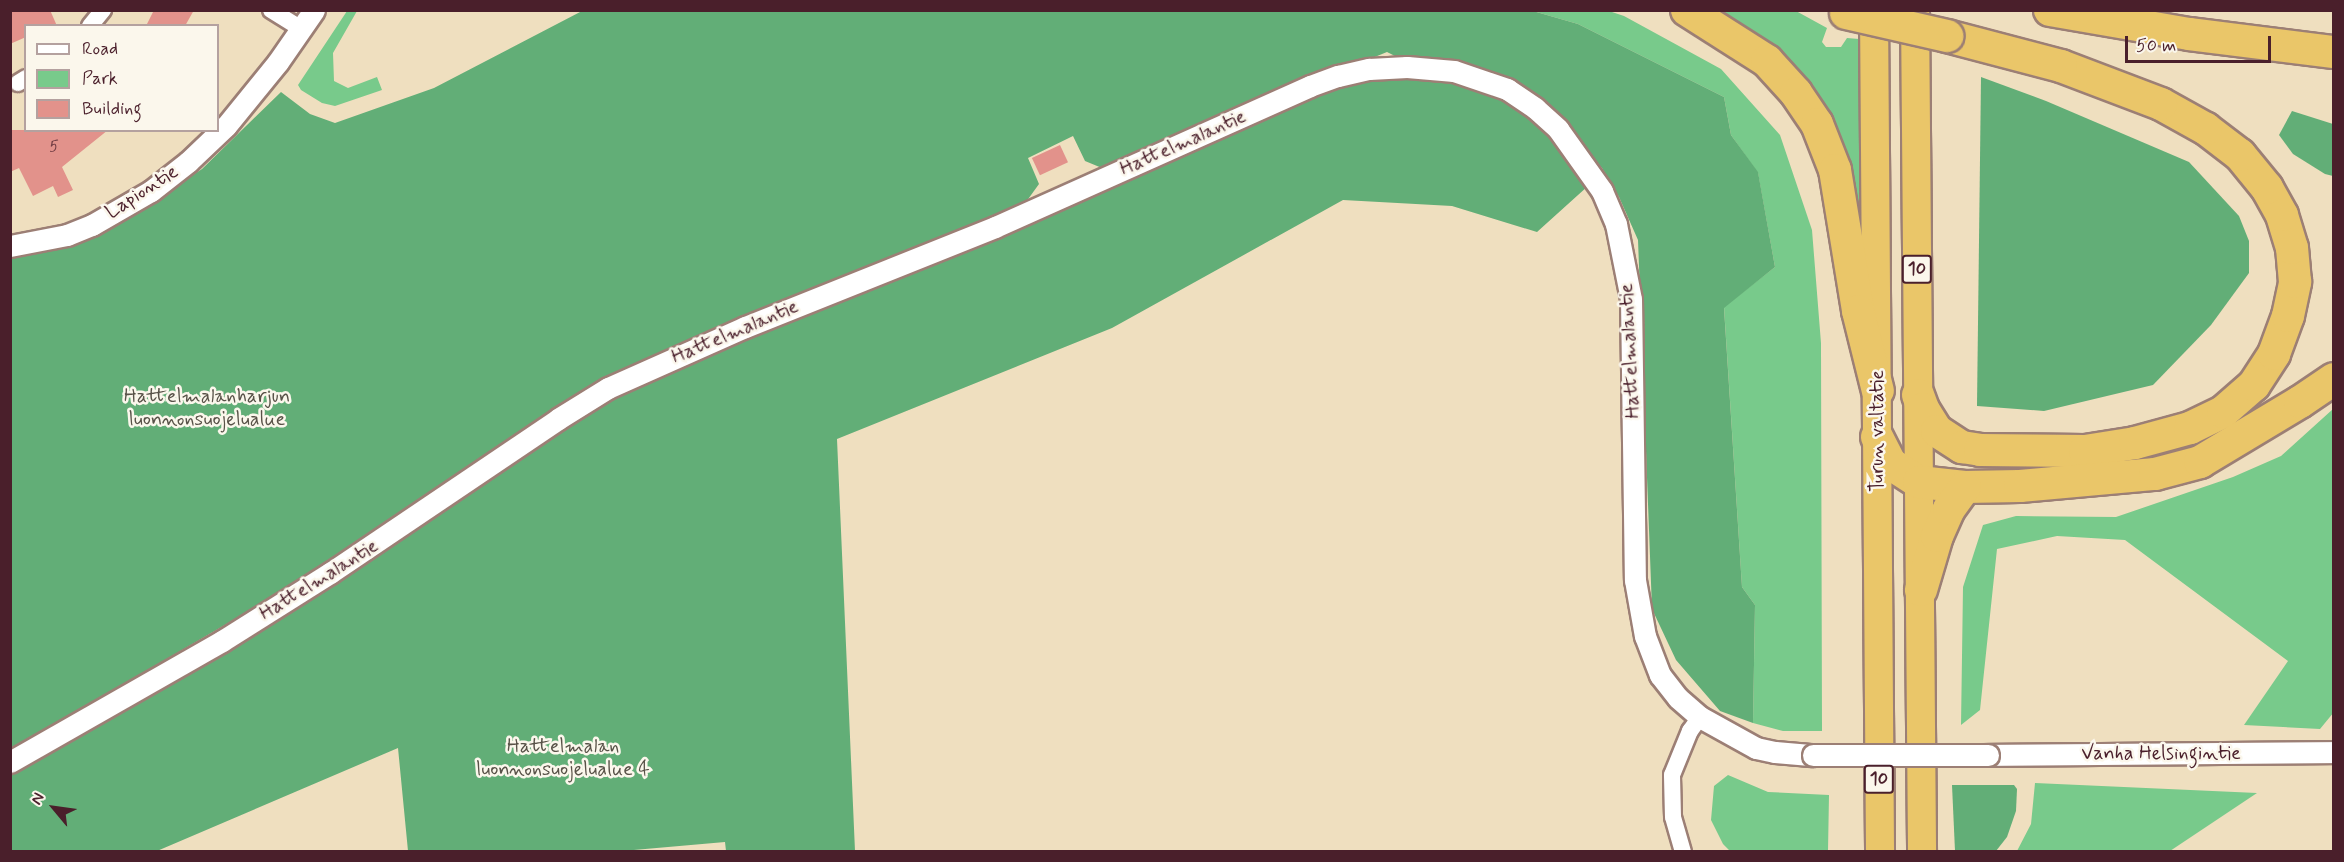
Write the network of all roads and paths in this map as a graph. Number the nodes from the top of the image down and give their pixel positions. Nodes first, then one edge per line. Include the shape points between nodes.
1 (103, 10) edge
2 (271, 10) edge
3 (314, 10) edge
4 (1687, 10) edge
5 (1915, 10) edge
6 (2050, 10) edge
7 (1852, 11) edge
8 (92, 24) edge
9 (302, 29) junction
10 (2334, 52) edge
11 (10, 246) edge
12 (2334, 379) edge
13 (1878, 391) junction
14 (1918, 395) junction
15 (1877, 437) junction
16 (1919, 482) junction
17 (1965, 487) junction
18 (1921, 590) junction
19 (1700, 717) junction
20 (2334, 752) edge
21 (1988, 754) joint
22 (10, 762) edge
23 (1683, 852) edge
24 (1880, 852) edge
25 (1922, 852) edge

1 - 8 street
2 - 9 street
3 - 9 street, Lapiontie
4 - 13 highway via 1767,61 1817,124 1835,170 1858,311
5 - 14 highway, Turun valtatie / 10
6 - 10 highway via 2189,34
7 - 13 highway, Turun valtatie / 10
7 - 14 highway, bridge via 2061,66 2161,104 2206,129 2240,155 2282,215 2292,248 2295,282 2274,354 2254,385 2223,412 2190,428 2136,443 2085,451 1980,450 1962,447 1937,431
9 - 11 street, Lapiontie via 226,126 151,191 67,235
12 - 17 highway via 2200,462 2155,474 2090,481
13 - 15 highway, Turun valtatie / 10
14 - 16 highway, Turun valtatie / 10
15 - 16 highway via 1891,464
15 - 24 highway, Turun valtatie / 10
16 - 17 highway
16 - 18 highway, Turun valtatie / 10
17 - 18 highway via 1937,536
18 - 25 highway, Turun valtatie / 10
19 - 21 street, Hattelmalantie, bridge via 1756,748 1775,752
19 - 22 street, Hattelmalantie via 1660,675 1645,636 1635,580 1631,299 1616,224 1606,199 1558,129 1507,89 1454,71 1407,67 1370,69 1310,86 995,227 712,340 608,388 330,573
19 - 23 street via 1672,775 1673,817
20 - 21 street, Vanha Helsingintie

